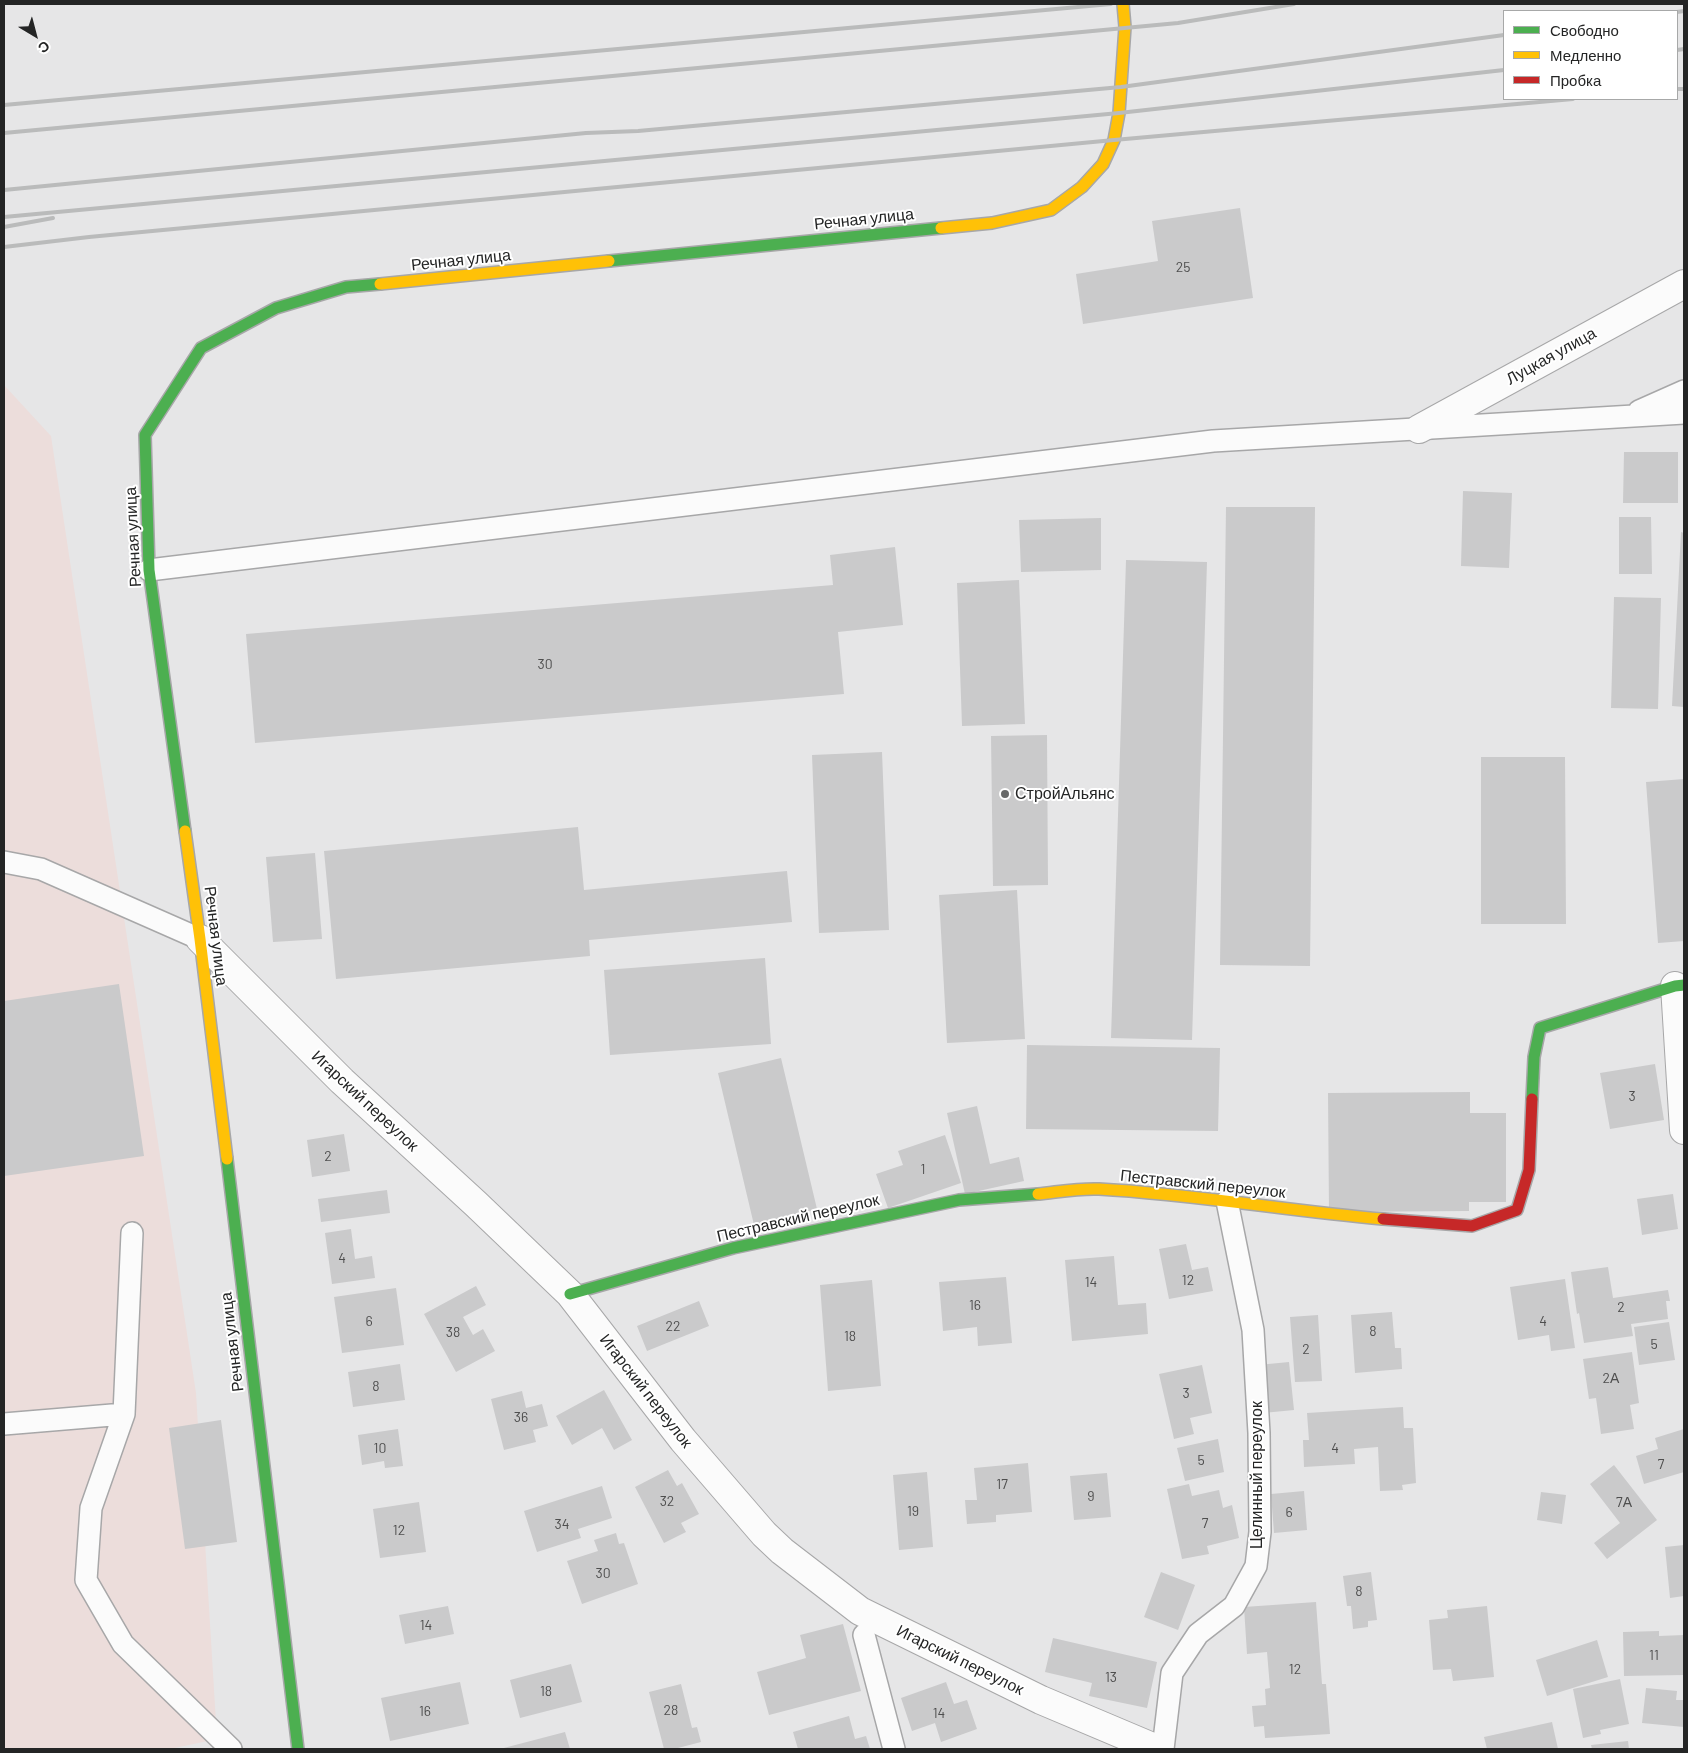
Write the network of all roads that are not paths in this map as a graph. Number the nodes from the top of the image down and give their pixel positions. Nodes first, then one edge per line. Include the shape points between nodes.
1 (1123, 4) edge
2 (1684, 284) edge
3 (1684, 391) edge
4 (1684, 413) edge
5 (1625, 417) junction
6 (1419, 429) junction
7 (149, 570) junction
8 (4, 862) edge
9 (200, 938) junction
10 (1680, 986) edge
11 (1684, 1130) edge
12 (1227, 1201) junction
13 (132, 1233) dead end
14 (570, 1294) junction
15 (124, 1414) junction
16 (4, 1424) edge
17 (864, 1635) dead end
18 (230, 1749) edge
19 (298, 1749) edge
20 (894, 1749) edge
21 (1157, 1749) edge
22 (1163, 1749) edge

1 - 7 street, Речная улица via 1125,27 1114,140 1103,164 1082,187 1051,210 992,223 346,287 276,308 201,348 145,435
2 - 6 street, Луцкая улица
3 - 5 lane
4 - 5 lane
5 - 6 lane
6 - 7 lane via 1213,441
7 - 9 street, Речная улица
8 - 9 lane via 42,869
9 - 14 street, Игарский переулок via 342,1081
9 - 19 street, Речная улица
10 - 11 street
10 - 12 street, Пестравский переулок via 1540,1028 1534,1057 1529,1170 1517,1210 1472,1226
12 - 14 street, Пестравский переулок via 1097,1189 958,1200 733,1248
12 - 22 lane, Целинный переулок via 1252,1330 1259,1433 1260,1532 1256,1566 1234,1606 1198,1634 1172,1674
13 - 15 lane
14 - 21 street, Игарский переулок via 683,1440 782,1551 860,1611 1041,1700
15 - 16 lane
15 - 18 lane via 91,1508 86,1580 123,1644
17 - 20 lane

